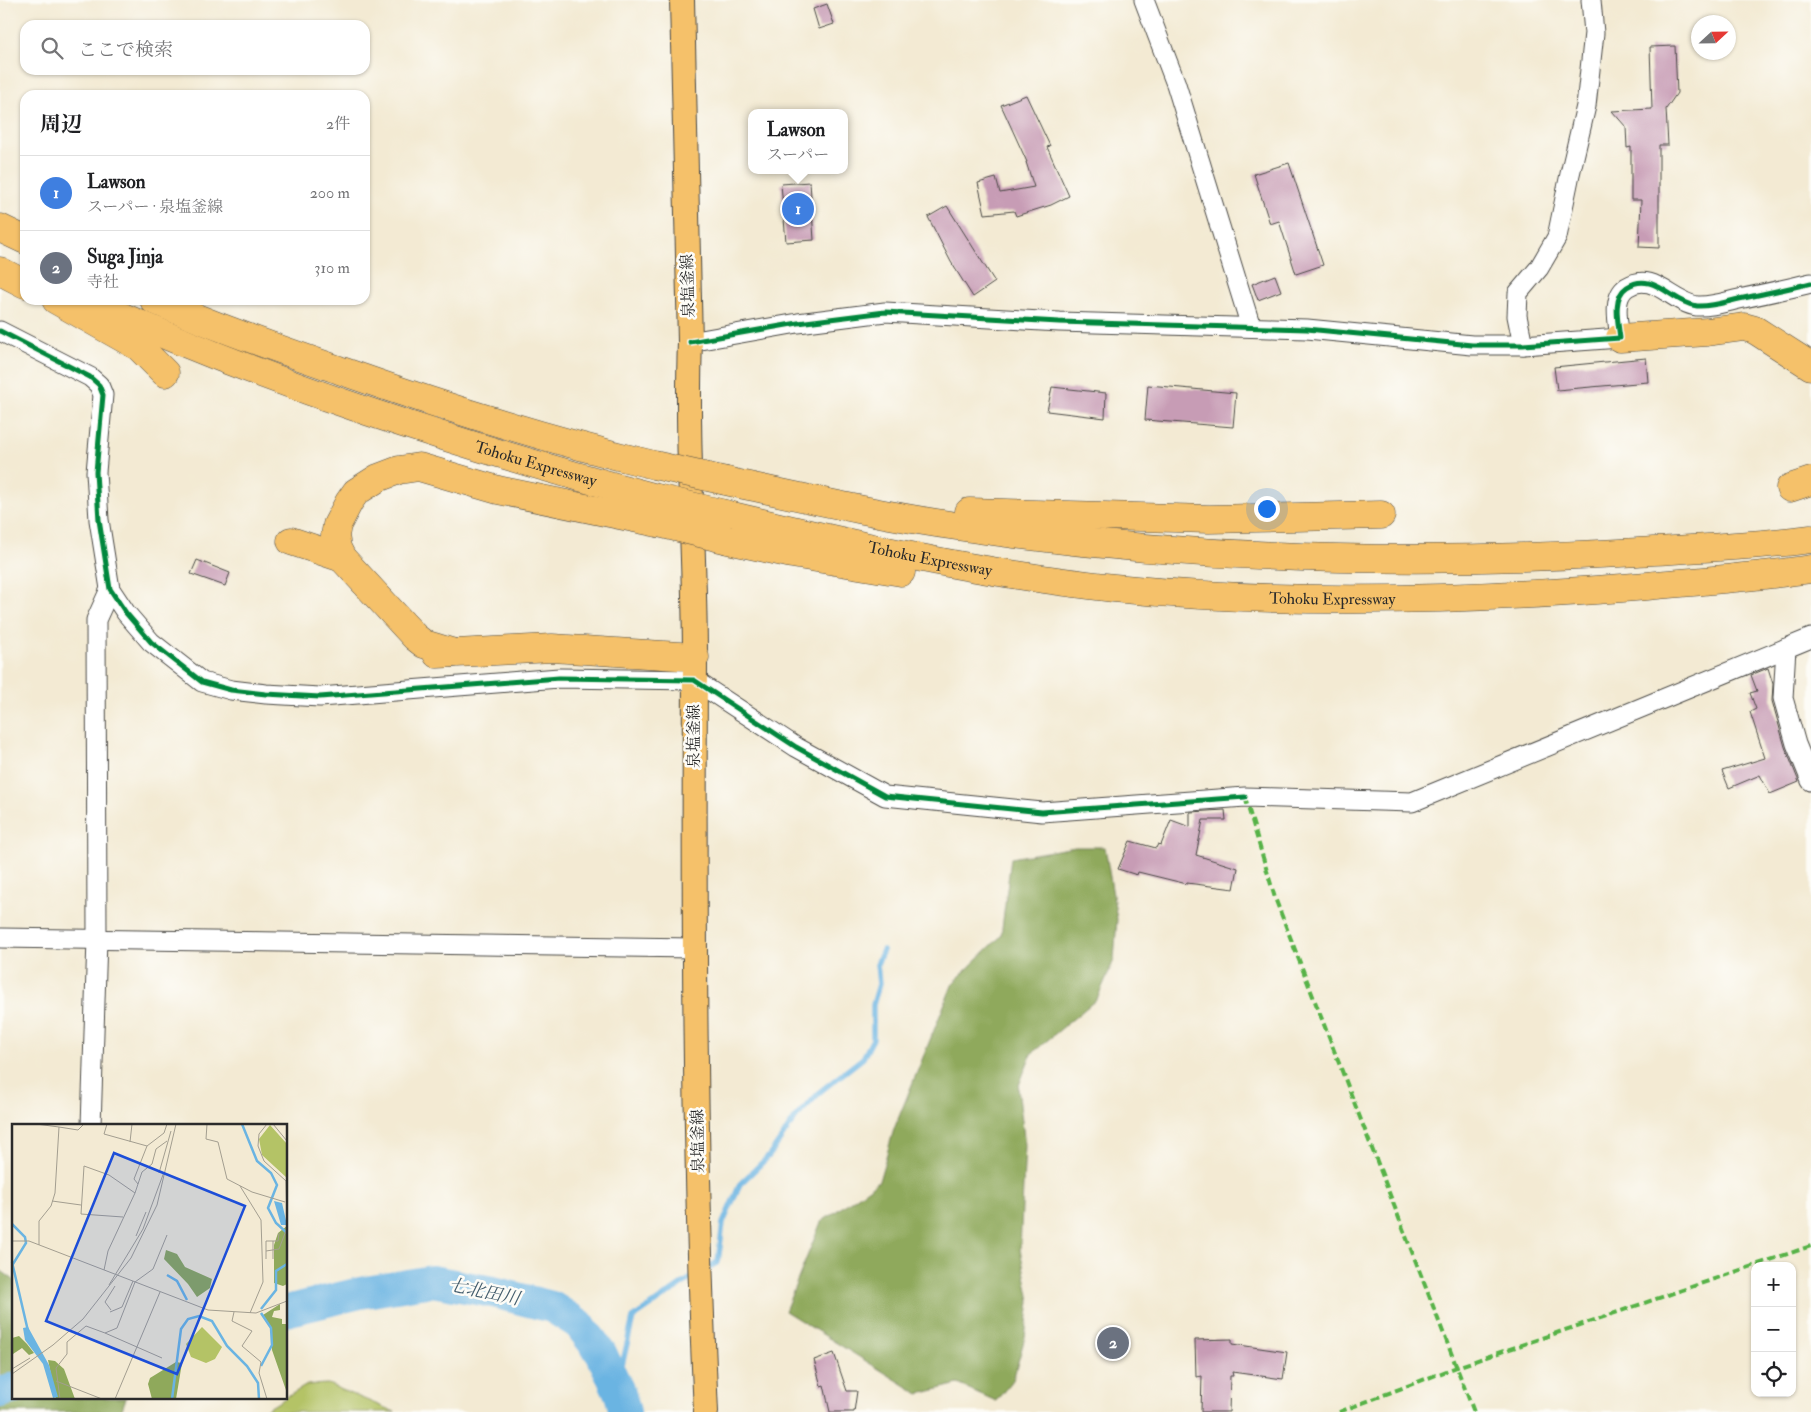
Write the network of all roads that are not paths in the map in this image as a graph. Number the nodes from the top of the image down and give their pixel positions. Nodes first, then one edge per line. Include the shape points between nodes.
1 (682, 0) edge
2 (1144, 0) edge
3 (1591, 0) edge
4 (0, 228) edge
5 (20, 238) edge
6 (0, 258) edge
7 (20, 268) edge
8 (0, 271) edge
9 (20, 281) edge
10 (1811, 283) edge
11 (65, 305) edge
12 (96, 305) edge
13 (167, 305) edge
14 (1251, 327) junction
15 (0, 331) edge
16 (1707, 332) junction
17 (1620, 338) junction
18 (690, 342) junction
19 (1523, 345) junction
20 (1811, 366) edge
21 (164, 373) dead end
22 (1811, 381) edge
23 (813, 500) junction
24 (657, 511) junction
25 (1381, 515) dead end
26 (1811, 539) edge
27 (291, 540) dead end
28 (332, 560) junction
29 (1811, 569) edge
30 (110, 589) junction
31 (1811, 638) edge
32 (1786, 648) junction
33 (694, 668) junction
34 (1811, 781) edge
35 (0, 938) edge
36 (97, 939) junction
37 (694, 948) junction
38 (91, 1124) edge
39 (706, 1412) edge

1 - 18 main road, 泉塩釜線
2 - 14 street via 1176,84
3 - 19 street via 1594,33 1586,106 1558,237 1539,268 1518,293 1517,316
4 - 5 highway
6 - 7 highway
8 - 9 highway
10 - 17 street via 1696,306 1656,285 1645,281 1634,283 1620,295
11 - 21 highway via 139,347
12 - 24 highway, Tohoku Expressway via 258,373
13 - 23 highway, Tohoku Expressway, bridge via 267,345 377,383 577,446
14 - 18 street via 1058,322 885,312 798,322
14 - 19 street via 1307,329 1472,345
15 - 30 street via 90,377 103,395 96,472 99,520
16 - 17 highway
16 - 20 highway via 1744,327 1755,330
16 - 22 highway via 1745,343
17 - 19 street
18 - 33 main road, 泉塩釜線 via 688,398
23 - 25 highway via 962,512 1199,519
23 - 26 highway, Tohoku Expressway via 961,527 1037,537 1209,552 1382,560 1491,559
24 - 28 highway via 498,490 419,467 412,468 378,478 356,492 337,525 337,548
24 - 29 highway, Tohoku Expressway, bridge via 726,527 1022,575 1113,588 1218,597 1304,600 1491,597 1578,592
27 - 28 highway
28 - 33 highway via 424,644 454,653 552,648
30 - 33 street via 151,642 179,666 202,682 231,690 320,697
30 - 36 street via 96,620
31 - 32 street
32 - 33 street via 1412,802 1245,797 1042,812 885,796 796,746
32 - 34 street via 1783,698
33 - 37 main road, 泉塩釜線
35 - 36 street
36 - 37 street
36 - 38 street
37 - 39 main road, 泉塩釜線 via 700,1288

